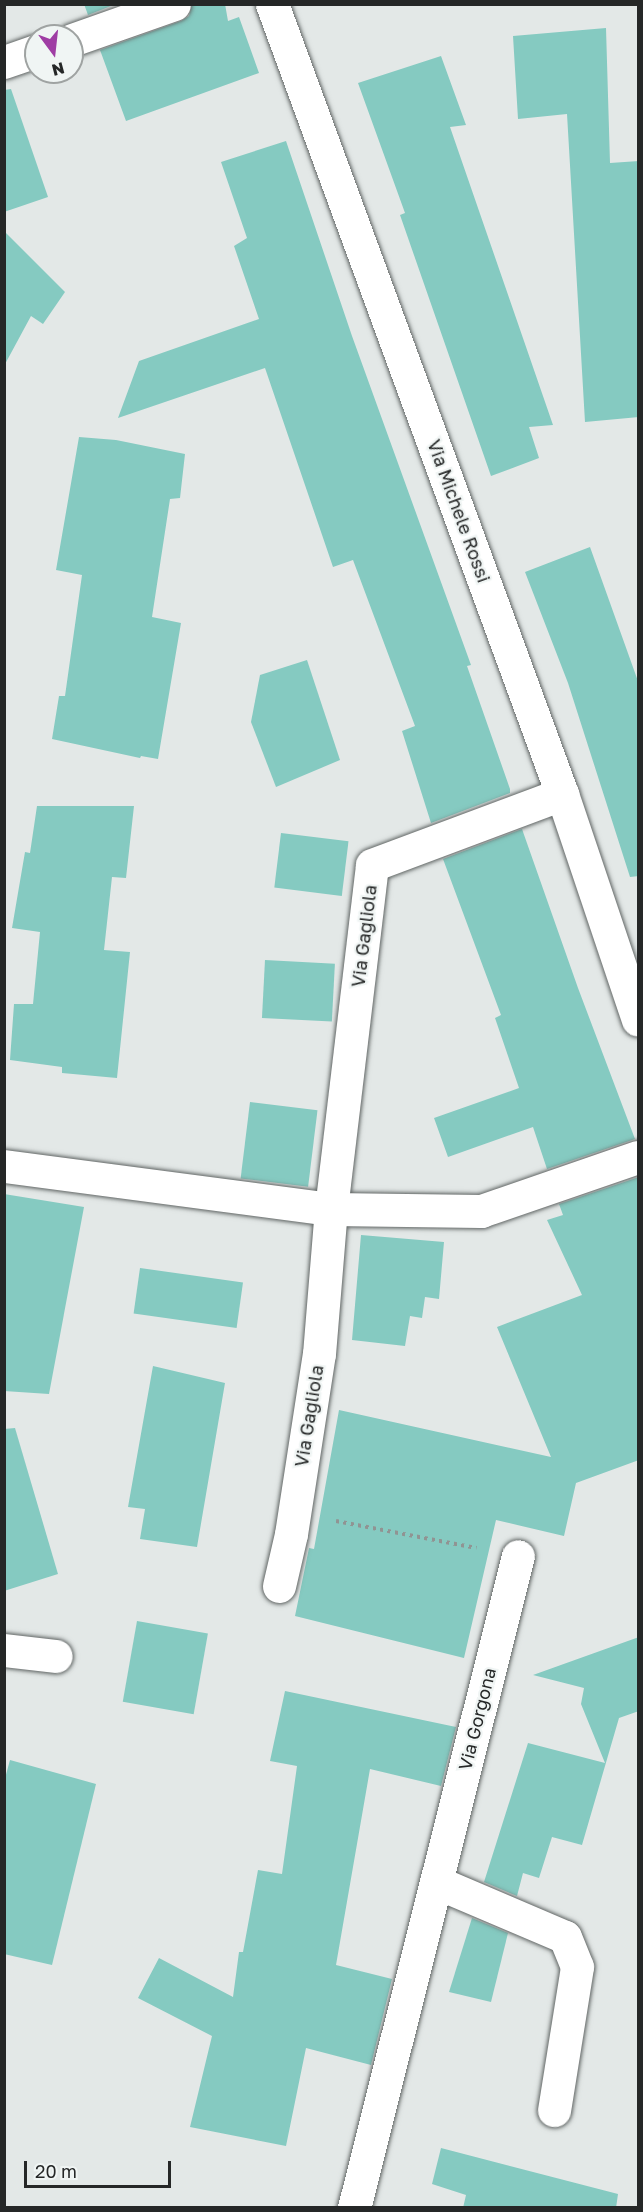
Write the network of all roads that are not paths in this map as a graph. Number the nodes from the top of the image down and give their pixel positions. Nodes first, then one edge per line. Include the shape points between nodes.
1 (174, 4) edge
2 (272, 4) edge
3 (84, 36) edge
4 (24, 55) edge
5 (4, 62) edge
6 (562, 794) junction
7 (639, 1020) edge
8 (639, 1157) edge
9 (4, 1166) edge
10 (331, 1209) junction
11 (518, 1556) road end
12 (279, 1586) dead end
13 (4, 1650) edge
14 (56, 1656) dead end
15 (436, 1882) junction
16 (554, 2110) dead end
17 (354, 2208) edge

1 - 3 street
2 - 6 street, Via Michele Rossi
4 - 5 street
6 - 7 street, Via Michele Rossi
6 - 10 street, Via Gagliola via 372,865
8 - 10 street via 481,1211
9 - 10 street
10 - 12 street, Via Gagliola via 319,1354
11 - 15 street, Via Gorgona
13 - 14 street
15 - 16 street via 565,1937 577,1967
15 - 17 street, Via Gorgona

